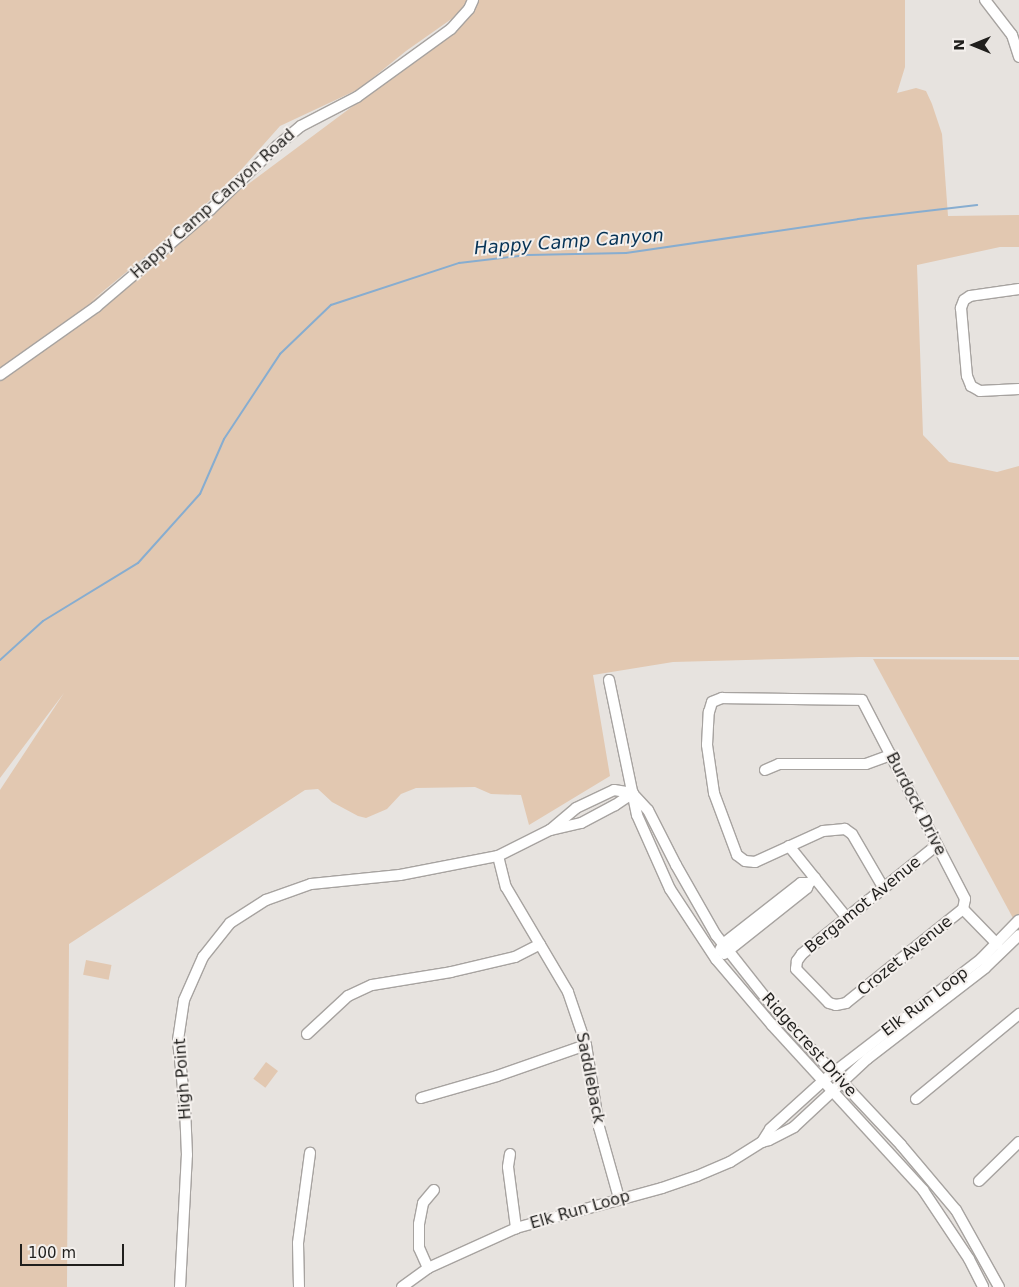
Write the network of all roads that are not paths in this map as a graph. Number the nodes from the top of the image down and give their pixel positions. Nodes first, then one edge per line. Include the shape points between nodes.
1 (473, 0) edge
2 (985, 0) edge
3 (1015, 33) edge
4 (1019, 57) edge
5 (1019, 289) edge
6 (0, 375) edge
7 (1019, 389) edge
8 (609, 680) dead end
9 (891, 755) junction
10 (765, 770) dead end
11 (633, 793) junction
12 (571, 814) junction
13 (577, 823) junction
14 (550, 830) junction
15 (937, 845) junction
16 (789, 846) junction
17 (498, 856) junction
18 (812, 880) junction
19 (883, 887) junction
20 (963, 909) junction
21 (846, 917) junction
22 (1019, 920) edge
23 (1019, 935) edge
24 (540, 944) junction
25 (997, 944) junction
26 (726, 948) junction
27 (716, 959) junction
28 (796, 969) joint
29 (1019, 1015) edge
30 (307, 1034) dead end
31 (586, 1045) junction
32 (833, 1073) junction
33 (824, 1080) junction
34 (843, 1083) junction
35 (834, 1091) junction
36 (421, 1098) dead end
37 (916, 1099) dead end
38 (762, 1142) junction
39 (1019, 1142) edge
40 (310, 1153) dead end
41 (510, 1154) dead end
42 (979, 1181) dead end
43 (434, 1190) dead end
44 (619, 1198) junction
45 (516, 1228) junction
46 (428, 1268) junction
47 (180, 1287) edge
48 (299, 1287) edge
49 (402, 1287) edge
50 (983, 1287) edge
51 (999, 1287) edge

1 - 6 street, Happy Camp Canyon Road via 451,29 357,97 301,126 210,210 96,307
2 - 3 street
3 - 4 street
5 - 7 street via 970,296 961,308 966,376 971,386 980,391
8 - 11 street, Ridgecrest Drive
9 - 10 street via 866,764 779,764
9 - 15 street, Burdock Drive
9 - 16 street, Burdock Drive via 862,700 722,698 712,702 707,745 714,792 737,855 749,863
11 - 12 street, High Point via 614,790 576,808
11 - 13 street, High Point
11 - 26 street, Ridgecrest Drive via 648,810 676,866
11 - 27 street, Ridgecrest Drive via 637,815 670,889
12 - 13 street
12 - 14 street, High Point
13 - 14 street, High Point
14 - 17 street, High Point
15 - 19 street, Bergamot Avenue
15 - 20 street, Burdock Drive via 965,900
16 - 18 street
16 - 19 street via 823,831 845,830 852,834
17 - 24 street, Saddleback via 506,887
17 - 47 street, High Point via 400,875 311,884 266,900 230,923 203,957 184,1000 178,1040 187,1156
18 - 21 street
18 - 26 street via 801,883
19 - 21 street, Bergamot Avenue
20 - 25 street
20 - 28 street, Crozet Avenue via 846,1003 829,1003
21 - 28 street, Bergamot Avenue via 802,954
22 - 25 street, Elk Run Loop
23 - 34 street, Elk Run Loop via 986,968 867,1059
24 - 30 street via 515,957 372,985 348,996
24 - 31 street, Saddleback via 568,992
25 - 32 street, Elk Run Loop
26 - 27 street
26 - 32 street, Ridgecrest Drive via 780,1016
27 - 33 street, Ridgecrest Drive
29 - 37 street
31 - 36 street
31 - 44 street, Saddleback via 599,1127
32 - 33 street, Elk Run Loop
32 - 34 street, Ridgecrest Drive
33 - 35 street, Ridgecrest Drive
33 - 38 street, Elk Run Loop via 770,1129
34 - 35 street, Elk Run Loop
34 - 51 street, Ridgecrest Drive via 956,1210
35 - 38 street, Elk Run Loop via 794,1127
35 - 50 street, Ridgecrest Drive via 924,1190 969,1259
38 - 44 street, Elk Run Loop via 730,1162 697,1176
39 - 42 street
40 - 48 street via 298,1243
41 - 45 street via 508,1167
43 - 46 street via 422,1203 419,1224 419,1248
44 - 45 street, Elk Run Loop
45 - 46 street, Elk Run Loop
46 - 49 street, Elk Run Loop

